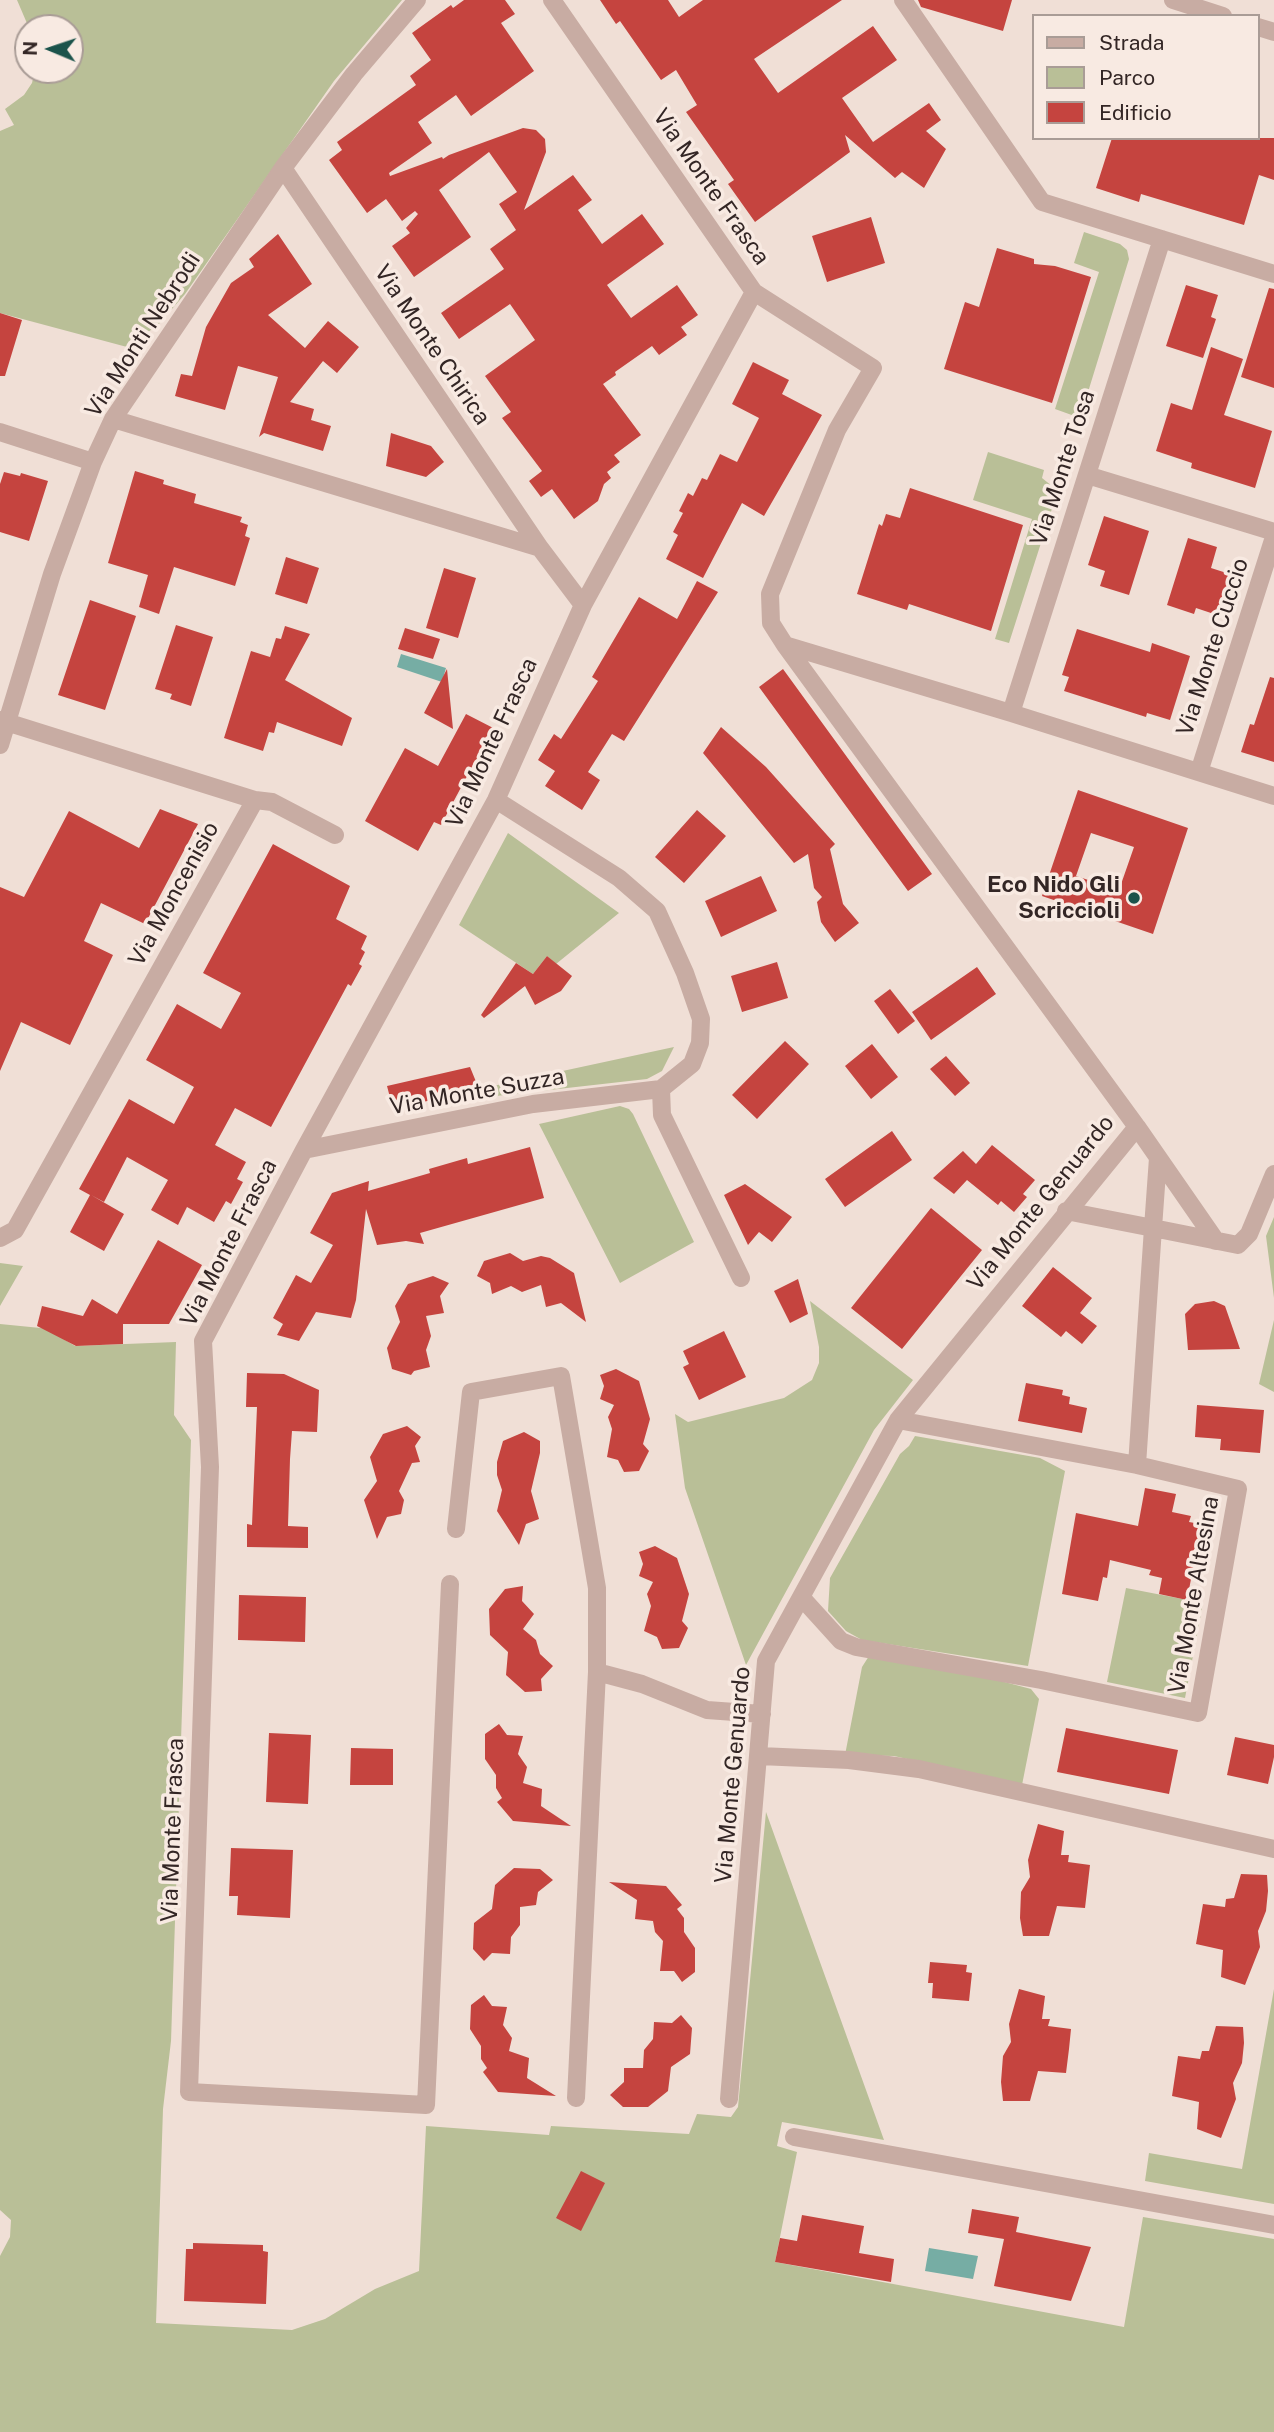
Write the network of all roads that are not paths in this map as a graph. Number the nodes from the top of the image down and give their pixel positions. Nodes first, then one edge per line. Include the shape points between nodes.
1 (417, 0) edge
2 (552, 0) edge
3 (903, 0) edge
4 (1173, 0) edge
5 (1217, 14) edge
6 (283, 169) junction
7 (1162, 239) junction
8 (1274, 274) edge
9 (754, 292) junction
10 (113, 419) junction
11 (0, 432) edge
12 (93, 462) junction
13 (1087, 475) junction
14 (1274, 534) edge
15 (540, 548) junction
16 (583, 605) junction
17 (785, 645) junction
18 (1011, 713) junction
19 (3, 721) edge
20 (0, 745) edge
21 (1199, 772) junction
22 (1274, 796) edge
23 (255, 800) junction
24 (496, 800) junction
25 (335, 835) dead end
26 (661, 1089) junction
27 (1136, 1127) junction
28 (304, 1150) junction
29 (1158, 1158) junction
30 (1274, 1174) edge
31 (1066, 1211) junction
32 (1153, 1228) junction
33 (0, 1238) edge
34 (1216, 1241) junction
35 (741, 1278) dead end
36 (898, 1420) junction
37 (1137, 1465) junction
38 (456, 1529) dead end
39 (450, 1584) dead end
40 (802, 1598) junction
41 (597, 1672) junction
42 (762, 1714) junction
43 (760, 1756) junction
44 (1274, 1849) edge
45 (576, 2098) dead end
46 (729, 2099) dead end
47 (794, 2137) dead end
48 (1274, 2225) edge

1 - 6 street, Via Monti Nebrodi
2 - 9 street, Via Monte Frasca
3 - 7 street via 1042,202
4 - 5 street
6 - 10 street, Via Monti Nebrodi
6 - 15 street, Via Monte Chirica
7 - 8 street
7 - 13 street, Via Monte Tosa
9 - 16 street, Via Monte Frasca
9 - 17 street, Via Monte Genuardo via 873,368 837,430 770,594 771,623
10 - 12 street, Via Monti Nebrodi
10 - 15 street
11 - 12 street
12 - 19 street, Via Monti Nebrodi
13 - 14 street
13 - 18 street, Via Monte Tosa
14 - 21 street, Via Monte Cuccio
15 - 16 street, Via Monte Chirica
16 - 24 street, Via Monte Frasca
17 - 18 street
17 - 27 street, Via Monte Genuardo
18 - 21 street
19 - 20 street, Via Monti Nebrodi
19 - 23 street, Via Moncenisio
21 - 22 street
23 - 25 street via 272,802
23 - 33 street, Via Moncenisio via 15,1230
24 - 26 street via 619,878 657,911 701,1019 700,1042 692,1064
24 - 28 street, Via Monte Frasca
26 - 28 street, Via Monte Suzza via 533,1104
26 - 35 street via 662,1115
27 - 29 street
27 - 31 street, Via Monte Genuardo
28 - 39 street, Via Monte Frasca via 203,1340 209,1467 188,2092 426,2105
29 - 32 street
29 - 34 street
30 - 34 street via 1249,1234 1238,1245
31 - 32 street
31 - 36 street, Via Monte Genuardo
32 - 34 street
32 - 37 street
36 - 37 street
36 - 40 street, Via Monte Genuardo
37 - 40 street, Via Monte Altesina via 1238,1489 1198,1713 856,1647 841,1641
38 - 41 street via 471,1392 561,1376 597,1588
40 - 42 street, Via Monte Genuardo via 766,1661
41 - 42 street via 707,1710
41 - 45 street
42 - 43 street, Via Monte Genuardo
43 - 44 street via 919,1769
43 - 46 street, Via Monte Genuardo
47 - 48 street

